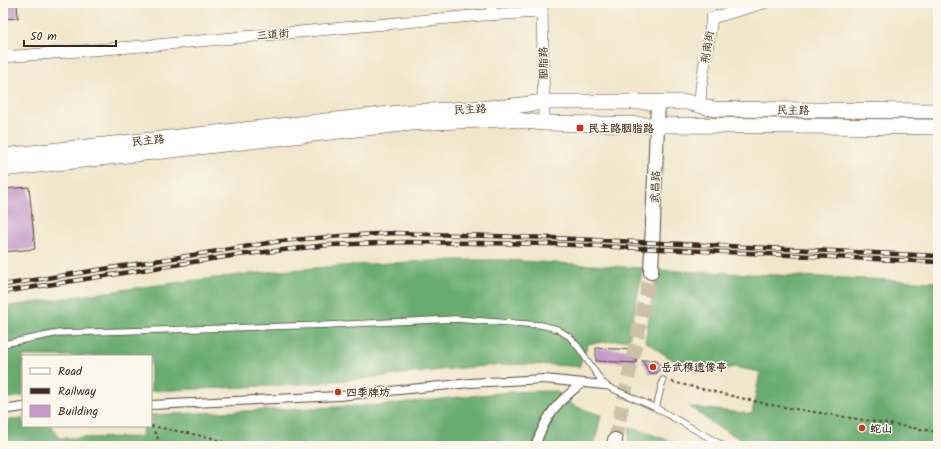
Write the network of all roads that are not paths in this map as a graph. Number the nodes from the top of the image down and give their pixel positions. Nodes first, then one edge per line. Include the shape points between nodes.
1 (491, 3) edge
2 (764, 3) edge
3 (542, 8) edge
4 (492, 15) junction
5 (3, 57) edge
6 (544, 102) junction
7 (658, 103) junction
8 (700, 105) junction
9 (938, 111) edge
10 (544, 122) junction
11 (658, 125) junction
12 (938, 127) edge
13 (3, 156) edge
14 (3, 169) edge
15 (650, 272) tunnel mouth
16 (3, 344) edge
17 (663, 380) road end
18 (582, 383) junction
19 (604, 385) junction
20 (152, 405) edge
21 (22, 407) edge
22 (656, 408) junction
23 (3, 410) edge
24 (535, 446) edge
25 (724, 446) edge

1 - 4 street
2 - 8 street, 荆南街 via 712,18
3 - 4 street, 三道街
3 - 6 street, 胭脂路
4 - 5 street, 三道街
6 - 7 main road, 民主路
6 - 10 street, 胭脂路
6 - 13 main road, 民主路 via 506,107 409,112
7 - 8 main road, 民主路 via 687,102
7 - 11 street, 武昌路
8 - 9 main road, 民主路 via 714,109
10 - 11 main road, 民主路
10 - 14 main road, 民主路 via 507,119 411,123
11 - 12 main road, 民主路
11 - 15 street, 武昌路
16 - 19 lane via 59,333 455,319 509,322 541,325 557,329 570,337
17 - 22 lane
18 - 19 street
18 - 20 street via 544,379 470,383 339,396
18 - 24 street via 554,407 543,424
19 - 22 lane
21 - 23 street
22 - 25 lane

